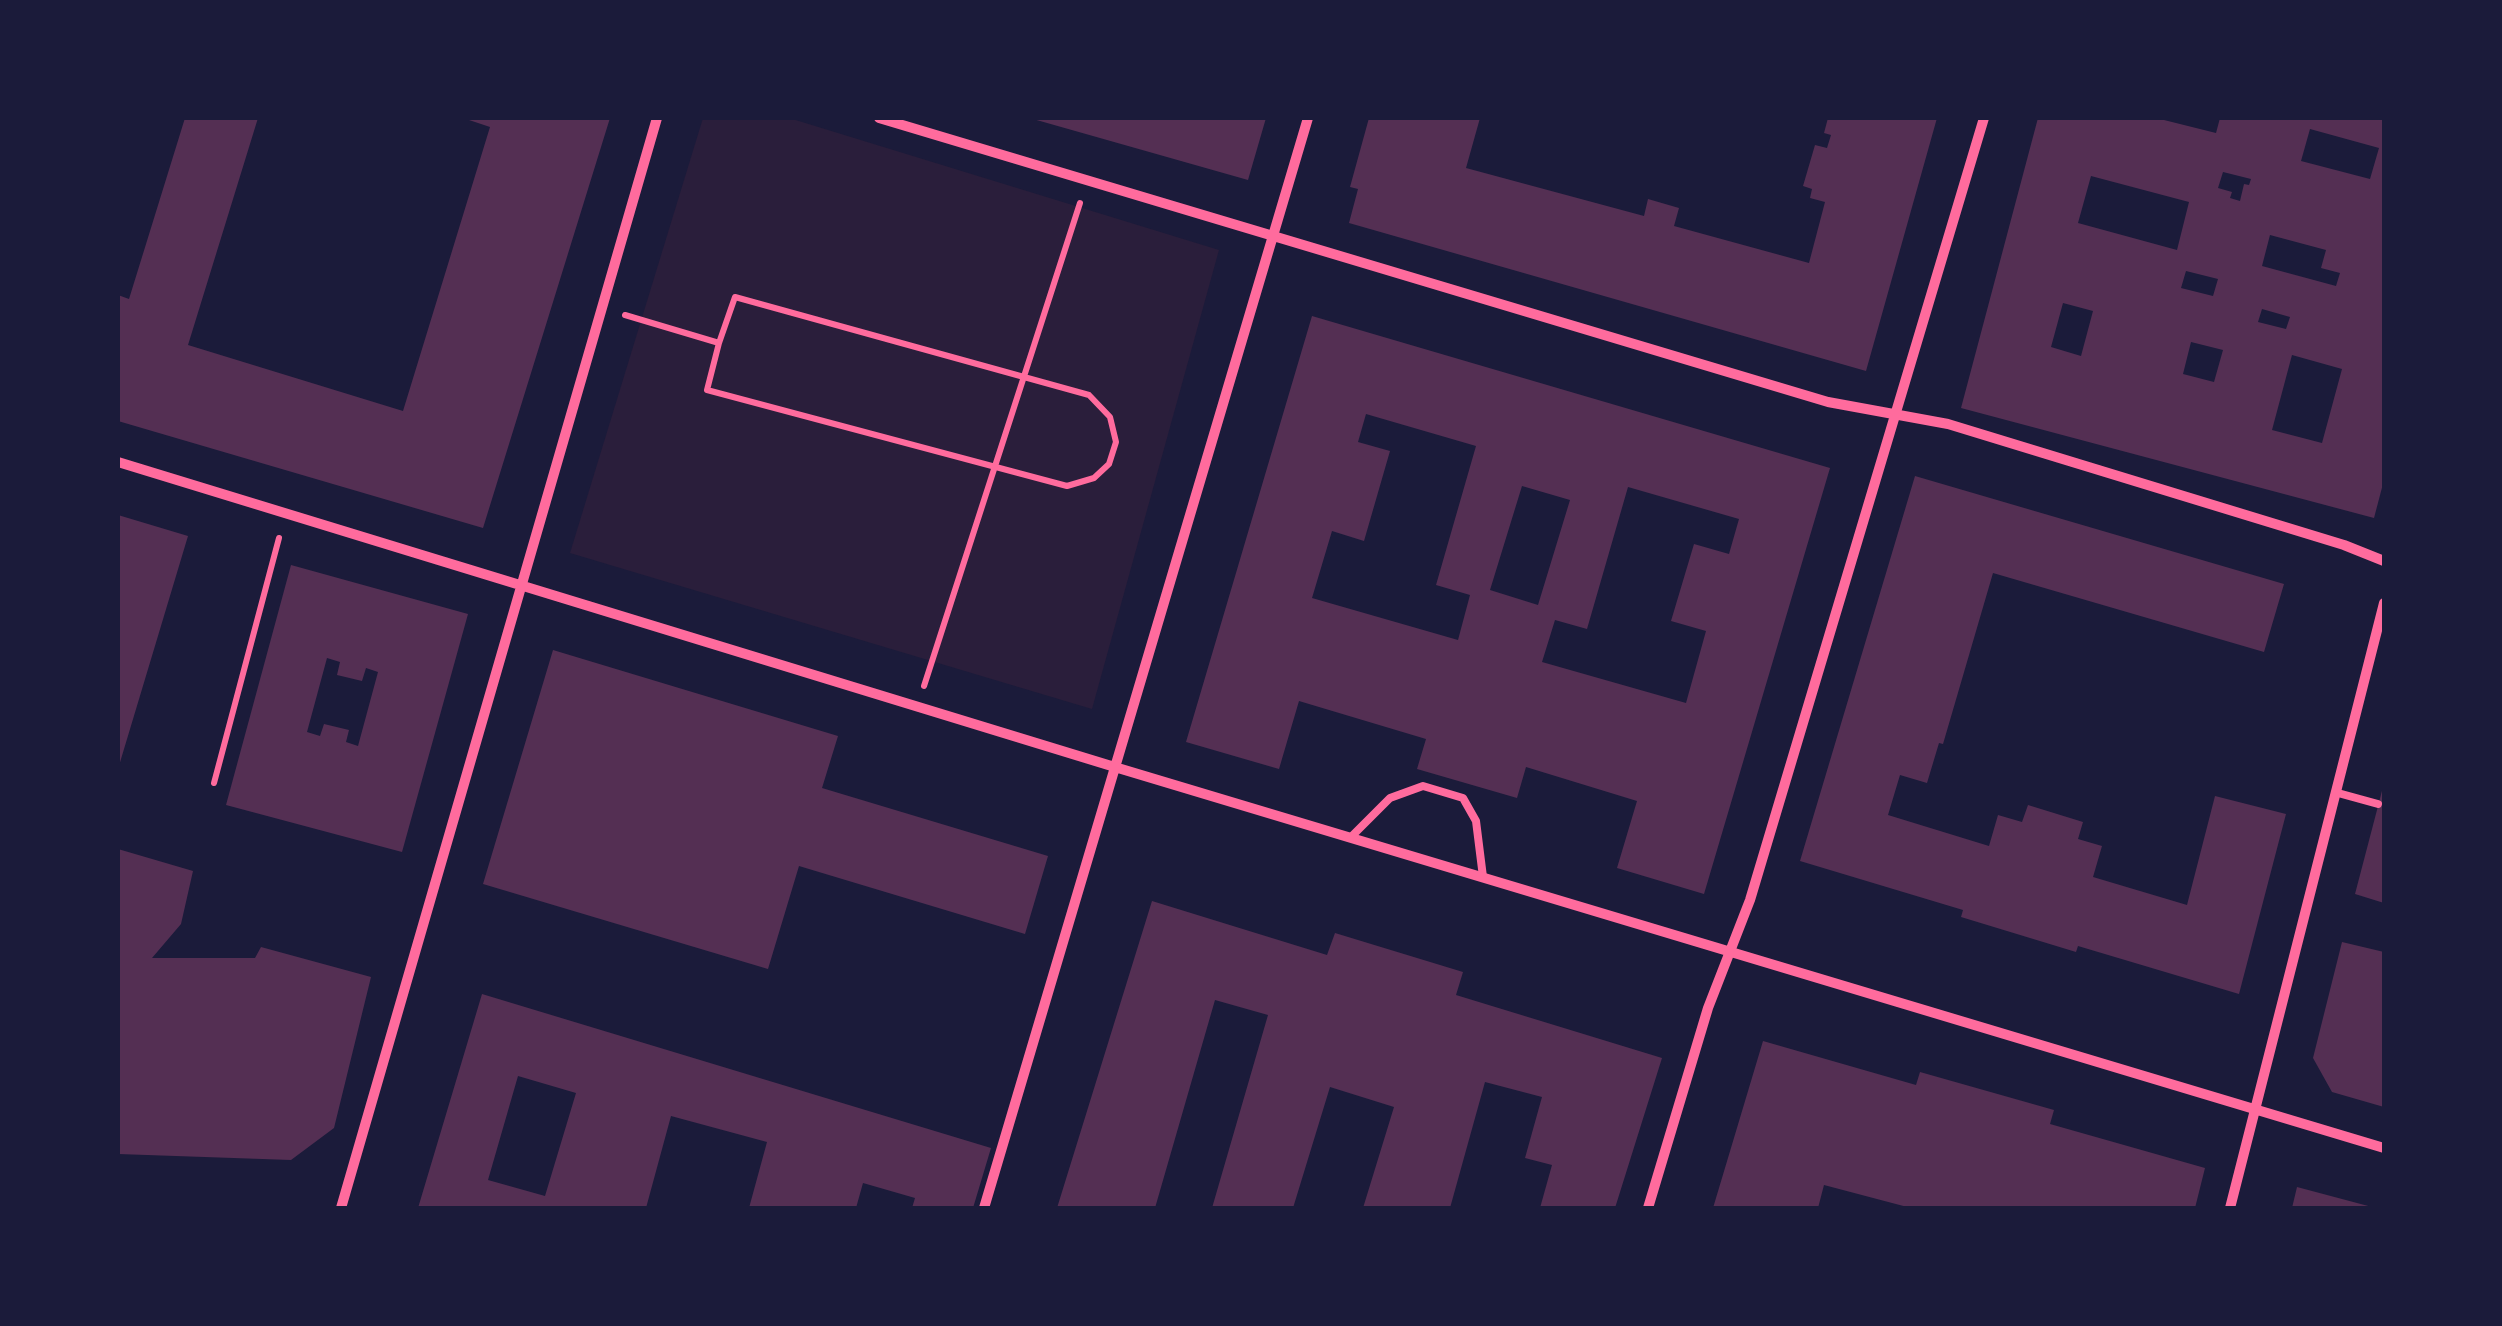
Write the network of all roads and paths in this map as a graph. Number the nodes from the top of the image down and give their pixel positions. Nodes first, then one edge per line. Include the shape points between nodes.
1 (657, 118) edge
2 (880, 118) edge
3 (1308, 118) edge
4 (1984, 118) edge
5 (1088, 178) junction
6 (1273, 237) junction
7 (640, 319) dead end
8 (720, 343) junction
9 (1024, 377) junction
10 (1896, 414) junction
11 (118, 462) edge
12 (993, 469) junction
13 (286, 512) junction
14 (2384, 561) edge
15 (522, 584) junction
16 (2384, 603) edge
17 (918, 706) junction
18 (1118, 768) junction
19 (214, 783) dead end
20 (2338, 793) junction
21 (2378, 804) dead end
22 (1351, 837) junction
23 (1483, 877) junction
24 (1730, 952) junction
25 (2255, 1111) junction
26 (2384, 1148) edge
27 (341, 1208) edge
28 (984, 1208) edge
29 (1648, 1208) edge
30 (2230, 1208) edge

1 - 15 street
2 - 5 street
3 - 6 street
4 - 10 street
5 - 6 street
5 - 9 path
6 - 10 street via 1828,402
6 - 18 street
7 - 8 path
8 - 9 path via 735,296
8 - 12 path via 707,390
9 - 12 path
9 - 12 path via 1089,395 1110,416 1116,442 1094,478 1067,486
10 - 14 street via 1948,424
10 - 24 street
11 - 13 street
12 - 17 path
13 - 15 street
13 - 19 path
15 - 17 street
15 - 27 street
16 - 20 street
17 - 18 street
18 - 22 street
18 - 28 street
20 - 21 lane
20 - 25 street
22 - 23 street
22 - 23 lane via 1390,798 1423,786 1463,798 1476,821
23 - 24 street
24 - 25 street
24 - 29 street
25 - 26 street
25 - 30 street

